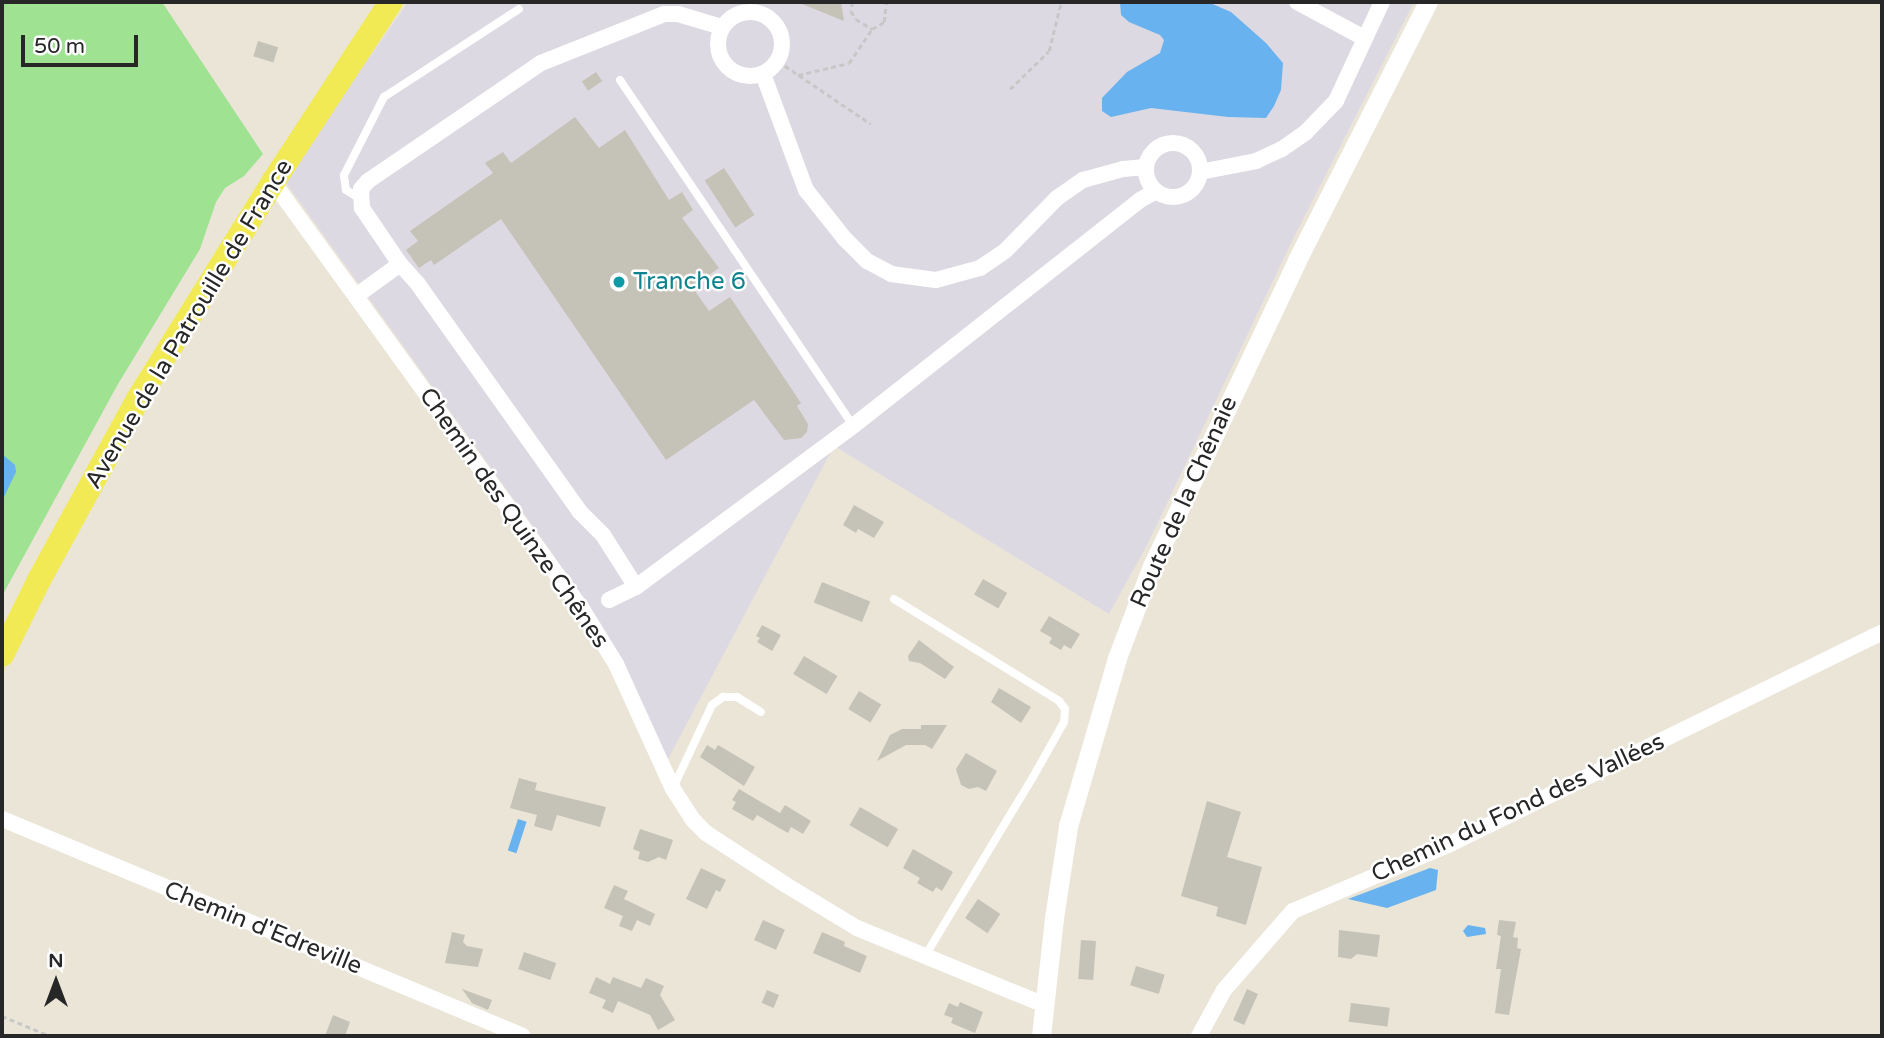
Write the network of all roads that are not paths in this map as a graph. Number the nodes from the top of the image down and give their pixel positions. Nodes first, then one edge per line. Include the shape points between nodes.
1 (391, 2) edge
2 (1297, 2) edge
3 (1382, 2) edge
4 (1428, 2) edge
5 (519, 9) dead end
6 (722, 27) junction
7 (1364, 38) junction
8 (763, 74) junction
9 (620, 80) dead end
10 (1146, 167) junction
11 (1200, 172) junction
12 (274, 182) junction
13 (1156, 191) junction
14 (362, 200) junction
15 (400, 264) junction
16 (356, 296) junction
17 (853, 426) junction
18 (636, 587) junction
19 (894, 599) dead end
20 (609, 600) dead end
21 (1882, 632) edge
22 (2, 655) edge
23 (761, 712) dead end
24 (673, 789) junction
25 (2, 820) edge
26 (925, 956) junction
27 (1045, 1002) junction
28 (523, 1036) edge
29 (1041, 1036) edge
30 (1199, 1036) edge

1 - 12 main road, Avenue de la Patrouille de France
2 - 7 street
3 - 7 street
4 - 27 street, Route de la Chênaie via 1297,260 1134,612 1068,826
5 - 14 lane via 384,97 344,174 346,190
6 - 8 street via 718,53 725,65 745,76
6 - 8 street via 746,12 766,15 781,34 782,48 778,61
6 - 14 street via 664,14 541,63 368,181
7 - 11 street via 1336,101 1306,132 1256,161
8 - 10 street via 806,190 844,239 867,261 891,274 936,280 979,268 1083,180
9 - 17 lane
10 - 11 street via 1157,148 1172,143 1192,151
10 - 13 street
11 - 13 street via 1187,193 1171,197
12 - 16 street, Chemin des Quinze Chênes
12 - 22 main road, Avenue de la Patrouille de France via 138,399
13 - 17 street
14 - 15 street via 362,208
15 - 16 street
15 - 18 street via 580,512 603,535
16 - 24 street, Chemin des Quinze Chênes via 582,609 616,664
17 - 18 street
18 - 20 street
19 - 26 lane via 1065,709 1064,722 1040,766
21 - 30 street, Chemin du Fond des Vallées via 1448,845 1293,911 1224,990
23 - 24 lane via 737,697 723,696 712,705
24 - 26 street, Chemin des Quinze Chênes via 706,833 829,913
25 - 28 street, Chemin d'Edreville
26 - 27 street, Chemin des Quinze Chênes
27 - 29 street, Route de la Chênaie

